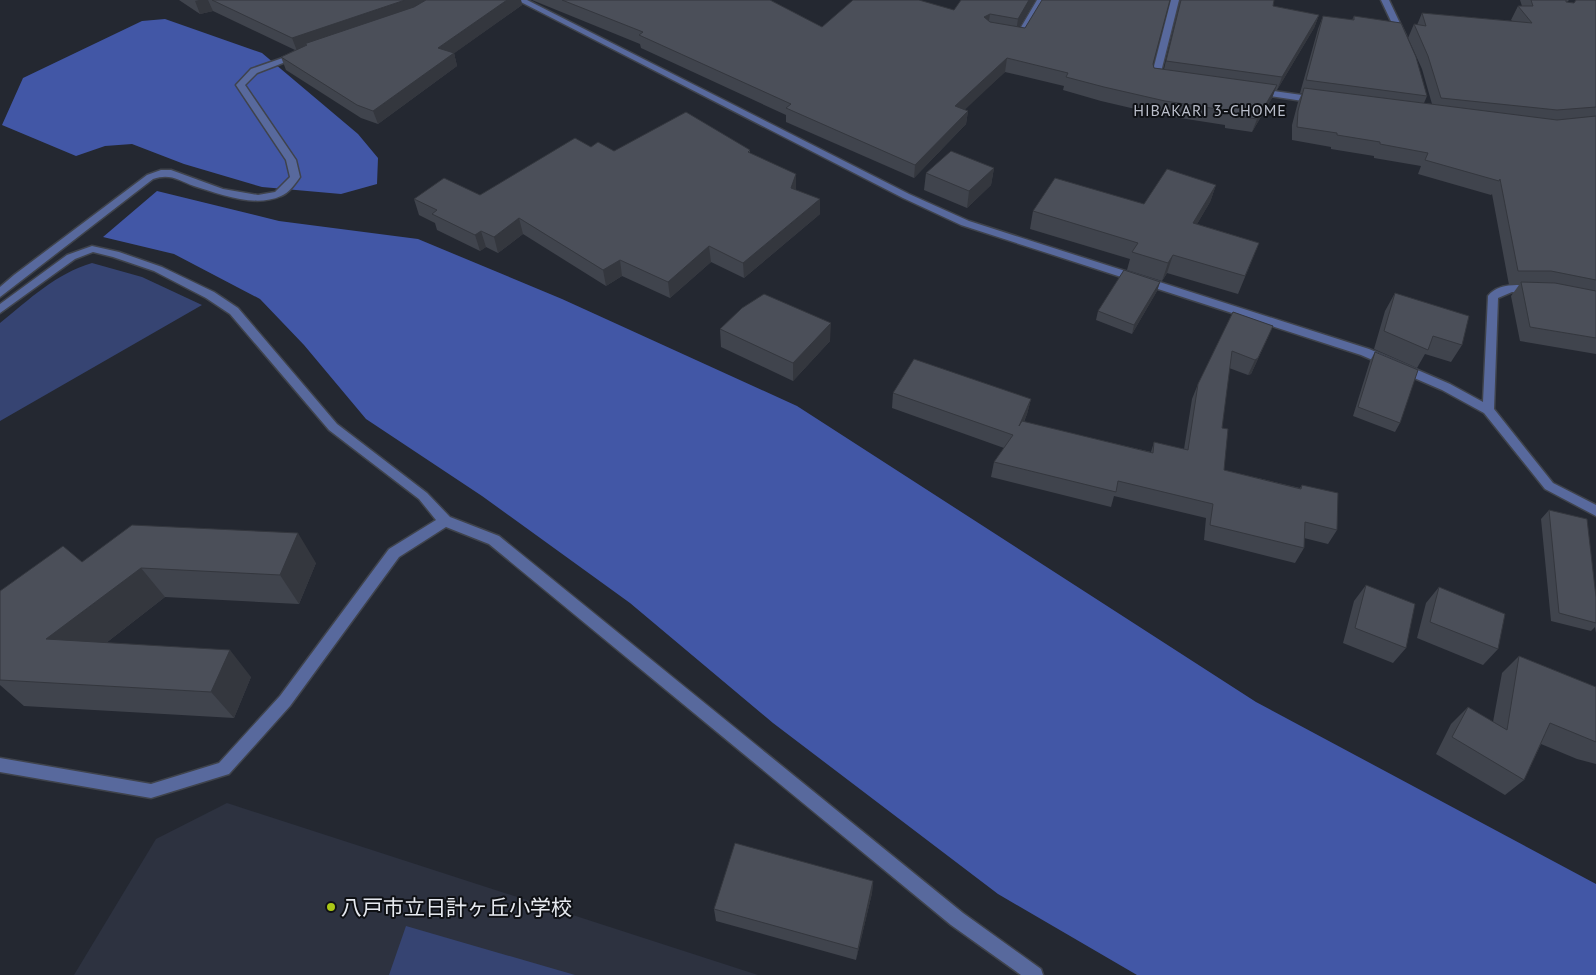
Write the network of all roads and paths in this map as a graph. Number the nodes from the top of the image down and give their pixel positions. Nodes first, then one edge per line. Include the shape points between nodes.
1 (521, 0) edge
2 (1040, 0) edge
3 (1175, 0) edge
4 (1385, 0) edge
5 (1004, 34) edge
6 (1406, 46) edge
7 (311, 52) edge
8 (1174, 80) edge
9 (1253, 91) edge
10 (1321, 101) edge
11 (1538, 291) edge
12 (0, 293) edge
13 (0, 309) edge
14 (1488, 410) junction
15 (1596, 511) edge
16 (445, 521) junction
17 (0, 765) edge
18 (1029, 973) edge

1 - 14 street via 965,223 1365,352 1446,387
2 - 5 street via 1019,37
3 - 8 street via 1155,78
4 - 6 street
7 - 12 street via 254,71 240,85 291,160 295,177 279,194 266,198 250,197 211,188 171,172 161,173 150,177 71,235
9 - 10 street
11 - 14 street via 1519,288 1503,290 1493,296
13 - 16 street via 71,257 92,250 115,254 158,269 234,311 333,428 423,496
14 - 15 street via 1549,486
16 - 17 street via 394,553 285,701 224,769 151,792
16 - 18 street via 494,540 949,912

